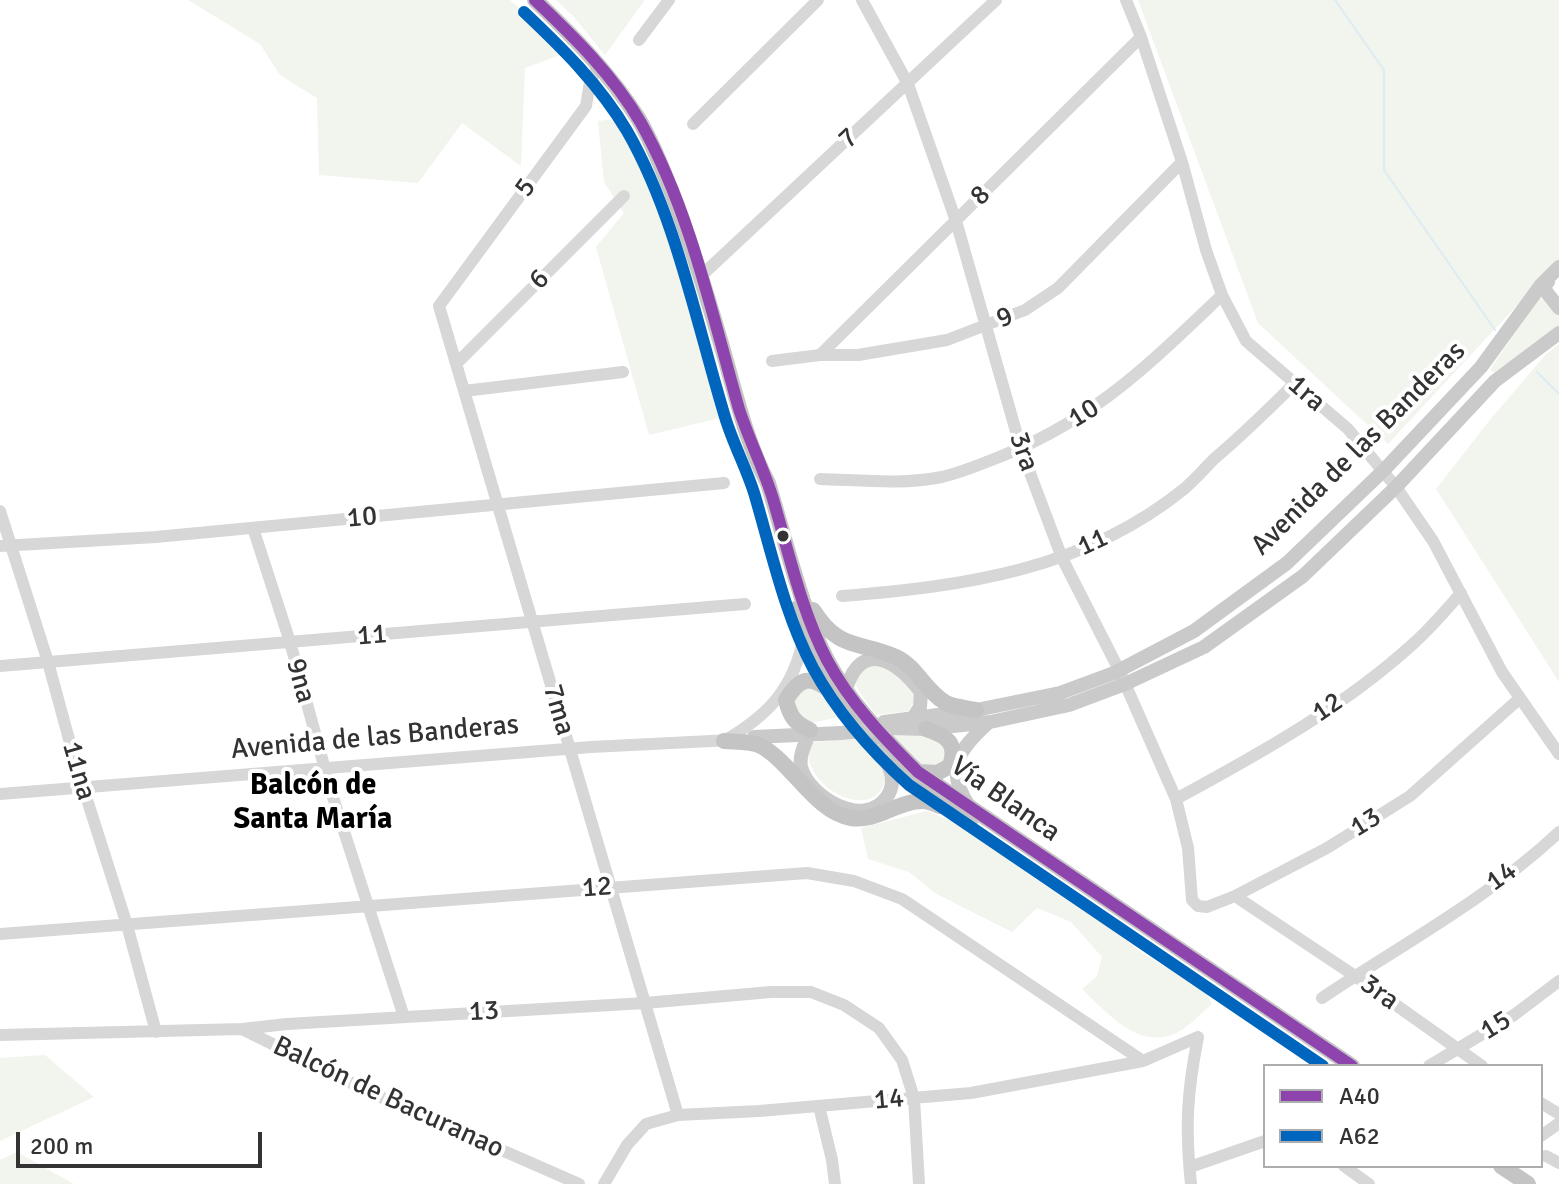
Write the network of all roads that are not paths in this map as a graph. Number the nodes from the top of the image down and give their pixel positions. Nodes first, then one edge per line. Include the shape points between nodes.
1 (535, 0) edge
2 (549, 0) edge
3 (669, 0) edge
4 (818, 0) edge
5 (862, 0) edge
6 (996, 0) edge
7 (1126, 0) edge
8 (1141, 37) junction
9 (639, 40) dead end
10 (599, 65) junction
11 (908, 84) junction
12 (693, 124) dead end
13 (1182, 162) junction
14 (624, 196) dead end
15 (956, 221) junction
16 (1559, 267) edge
17 (701, 276) junction
18 (1559, 277) edge
19 (1541, 285) junction
20 (1222, 295) junction
21 (439, 306) joint
22 (1559, 308) edge
23 (984, 326) junction
24 (1559, 333) edge
25 (820, 355) junction
26 (772, 361) dead end
27 (456, 364) junction
28 (623, 372) dead end
29 (1294, 384) junction
30 (464, 391) junction
31 (1021, 449) junction
32 (760, 467) junction
33 (1383, 471) junction
34 (820, 479) dead end
35 (724, 483) dead end
36 (1396, 487) junction
37 (498, 506) junction
38 (0, 511) edge
39 (253, 528) junction
40 (5, 546) edge
41 (1062, 558) junction
42 (800, 589) junction
43 (1461, 593) junction
44 (842, 596) dead end
45 (745, 604) dead end
46 (533, 623) junction
47 (804, 636) junction
48 (290, 642) junction
49 (48, 662) junction
50 (0, 666) edge
51 (1122, 677) junction
52 (840, 692) junction
53 (1519, 699) junction
54 (976, 710) junction
55 (913, 718) junction
56 (990, 722) junction
57 (888, 725) junction
58 (926, 729) junction
59 (809, 733) junction
60 (754, 737) joint
61 (724, 741) junction
62 (570, 748) junction
63 (882, 751) junction
64 (1559, 754) edge
65 (325, 768) junction
66 (918, 772) junction
67 (83, 788) junction
68 (0, 794) edge
69 (1176, 799) junction
70 (951, 808) junction
71 (971, 809) junction
72 (1559, 832) edge
73 (610, 886) junction
74 (1235, 896) junction
75 (1192, 900) joint
76 (368, 905) junction
77 (127, 925) junction
78 (0, 934) edge
79 (1355, 976) junction
80 (1559, 981) edge
81 (1322, 998) dead end
82 (645, 1003) junction
83 (404, 1017) junction
84 (242, 1029) junction
85 (156, 1032) junction
86 (0, 1035) edge
87 (1456, 1050) junction
88 (1143, 1061) junction
89 (1334, 1064) edge
90 (1349, 1064) edge
91 (1432, 1064) edge
92 (1479, 1064) edge
93 (914, 1098) junction
94 (819, 1106) junction
95 (678, 1115) junction
96 (1263, 1142) edge
97 (1546, 1156) dead end
98 (1559, 1163) edge
99 (1190, 1167) junction
100 (1347, 1168) edge
101 (1488, 1168) edge
102 (1504, 1168) edge
103 (579, 1184) edge
104 (604, 1184) edge
105 (835, 1184) edge
106 (919, 1184) edge
107 (1191, 1184) edge
108 (1369, 1184) edge
109 (1511, 1184) edge
110 (1528, 1184) edge

1 - 10 highway, Vía Blanca
2 - 10 highway via 581,31
3 - 9 street
4 - 12 street
5 - 11 street, 3ra
6 - 11 street, 7
7 - 8 street, 1ra
8 - 13 street, 1ra
8 - 15 street, 8
10 - 17 highway, Vía Blanca via 640,120 656,152
10 - 21 street, 5 via 586,106
11 - 15 street, 3ra
11 - 17 street, 7
13 - 20 street, 1ra
13 - 23 street, 9 via 1058,288 1025,310
14 - 27 street, 6
15 - 23 street, 3ra
15 - 25 street, 8
16 - 19 main road, Avenida de las Banderas
17 - 32 highway, Vía Blanca
18 - 19 main road
19 - 22 main road
19 - 33 main road, Avenida de las Banderas via 1481,367
20 - 29 street, 1ra via 1246,341
20 - 31 street, 10 via 1107,400
21 - 27 street, 7ma
23 - 25 street, 9 via 904,349
23 - 31 street, 3ra
24 - 36 main road, Avenida de las Banderas via 1495,381
25 - 26 street, 9
27 - 30 street, 7ma
28 - 30 street
29 - 33 street, 1ra via 1348,429
29 - 41 street, 11 via 1184,489 1129,526
30 - 37 street, 7ma
31 - 34 street, 10 via 941,477
31 - 41 street, 3ra
32 - 42 highway, Vía Blanca
32 - 47 highway, Vía Blanca via 760,486
33 - 36 street, 1ra
33 - 51 main road, Avenida de las Banderas via 1287,563
35 - 37 street, 10
36 - 43 street, 1ra
36 - 51 main road, Avenida de las Banderas via 1303,576 1204,647
37 - 39 street, 10
37 - 46 street, 7ma
38 - 40 street, 11na
39 - 40 street, 10
39 - 48 street, 9na
40 - 49 street, 11na
41 - 44 street, 11 via 946,587
41 - 51 street, 3ra
42 - 52 highway, Vía Blanca
42 - 54 highway via 837,637 896,657 947,704
43 - 53 street, 1ra
43 - 69 street, 12 via 1414,643 1346,697
45 - 46 street, 11
46 - 48 street, 11
46 - 62 street, 7ma
47 - 52 highway, Vía Blanca
47 - 61 street via 800,658 778,699 752,725
48 - 49 street, 11
48 - 65 street, 9na
49 - 50 street, 11
49 - 67 street, 11na
51 - 54 main road, Avenida de las Banderas
51 - 56 main road, Avenida de las Banderas via 1069,705
51 - 69 street, 3ra
52 - 55 main road via 858,663 889,662 907,673 921,692
52 - 59 highway via 811,680 796,684 786,700 796,724
52 - 63 highway, Vía Blanca
52 - 66 highway, Vía Blanca
53 - 64 street, 1ra
53 - 74 street, 13 via 1410,796
54 - 55 main road, Avenida de las Banderas
55 - 57 main road, Avenida de las Banderas
56 - 58 main road, Avenida de las Banderas
56 - 71 main road via 970,740 956,771 957,787
57 - 58 main road, Avenida de las Banderas
57 - 59 main road, Avenida de las Banderas, bridge
58 - 66 highway via 944,735 954,755 950,766 937,773
59 - 60 main road, Avenida de las Banderas
59 - 63 main road via 800,756 802,769 812,785 851,812 880,806 889,793 893,779
60 - 61 street, Avenida de las Banderas
61 - 62 street, Avenida de las Banderas
61 - 70 highway via 758,744 824,804 849,818 923,801
62 - 65 street, Avenida de las Banderas
62 - 73 street, 7ma
63 - 70 highway, Vía Blanca via 913,783
65 - 67 street, Avenida de las Banderas
65 - 76 street, 9na
66 - 71 highway, Vía Blanca
67 - 68 street, Avenida de las Banderas
67 - 77 street, 11na
69 - 75 street, 3ra via 1188,848
70 - 89 highway, Vía Blanca
71 - 90 highway, Vía Blanca
72 - 79 street, 14 via 1436,925
73 - 76 street, 12
73 - 82 street, 7ma
73 - 88 street, 12 via 807,873 854,881 902,899
74 - 75 street, 13 via 1207,907
74 - 79 street, 3ra
76 - 77 street, 12
76 - 83 street, 9na
77 - 78 street, 12
77 - 85 street, 11na
79 - 81 street, 14
79 - 87 street, 3ra
80 - 87 street, 15
82 - 83 street, 13
82 - 93 street, 13 via 811,992 879,1028 902,1060
82 - 95 street, 7ma
83 - 84 street, 13
84 - 85 street, 13
84 - 103 street, Balcón de Bacuranao
85 - 86 street, 13
87 - 91 street, 15
87 - 92 street, 3ra
88 - 93 street, 14 via 971,1093
88 - 99 street, 14 via 1198,1037 1187,1096
93 - 94 street, 14
93 - 106 street, 13
94 - 95 street, 14
94 - 105 street
95 - 104 street, 14 via 646,1124
96 - 99 street
97 - 98 street
99 - 107 street
100 - 108 street
101 - 109 highway
102 - 110 highway

